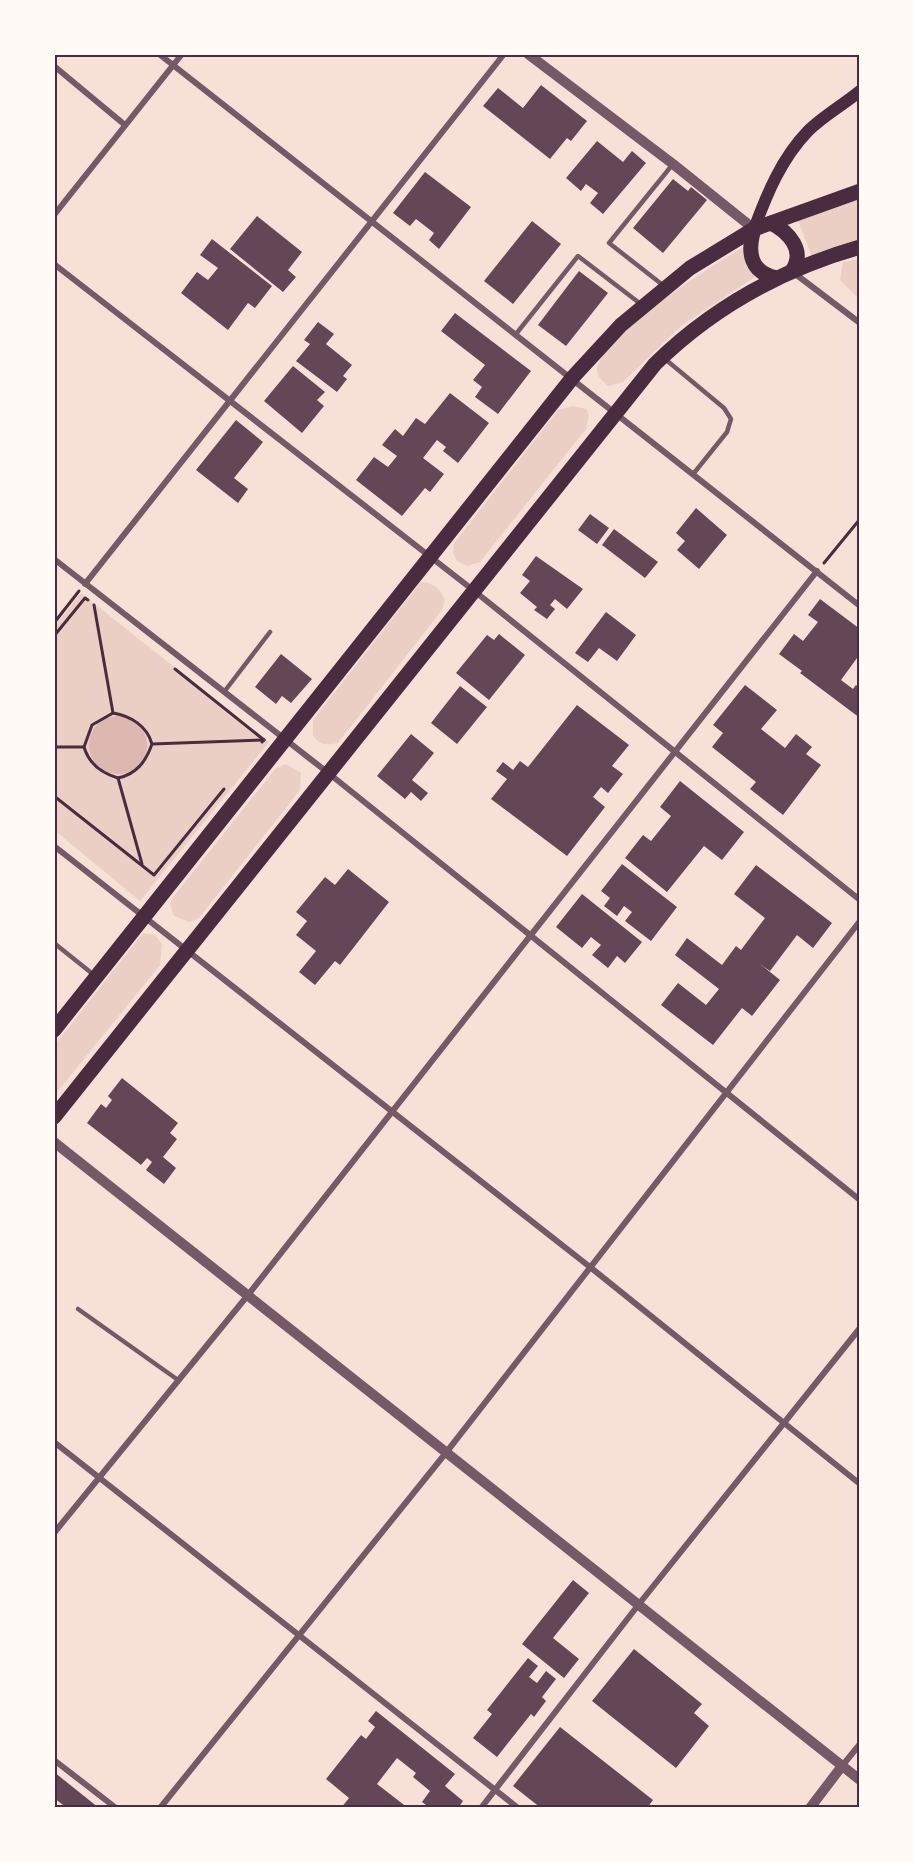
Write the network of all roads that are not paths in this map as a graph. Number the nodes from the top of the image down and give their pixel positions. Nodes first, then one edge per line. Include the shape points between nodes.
1 (159, 54) edge
2 (182, 54) edge
3 (504, 54) edge
4 (528, 54) edge
5 (173, 65) junction
6 (54, 66) edge
7 (860, 92) edge
8 (125, 125) junction
9 (673, 164) junction
10 (860, 191) edge
11 (54, 215) edge
12 (371, 220) junction
13 (771, 223) junction
14 (754, 229) junction
15 (860, 247) edge
16 (54, 264) edge
17 (792, 271) junction
18 (777, 278) junction
19 (665, 287) junction
20 (642, 305) junction
21 (860, 323) edge
22 (516, 334) junction
23 (663, 356) junction
24 (573, 377) junction
25 (230, 401) junction
26 (615, 411) junction
27 (694, 473) junction
28 (430, 556) junction
29 (54, 559) edge
30 (817, 571) junction
31 (85, 584) junction
32 (473, 590) junction
33 (860, 606) edge
34 (270, 632) dead end
35 (224, 692) junction
36 (285, 739) junction
37 (674, 753) junction
38 (327, 772) junction
39 (54, 846) edge
40 (860, 900) edge
41 (144, 917) junction
42 (860, 921) edge
43 (530, 934) junction
44 (54, 943) edge
45 (185, 950) junction
46 (96, 976) junction
47 (54, 1030) edge
48 (726, 1093) junction
49 (391, 1110) junction
50 (54, 1117) edge
51 (54, 1142) edge
52 (860, 1200) edge
53 (590, 1267) junction
54 (248, 1295) junction
55 (78, 1309) dead end
56 (860, 1328) edge
57 (178, 1380) junction
58 (785, 1424) junction
59 (54, 1442) edge
60 (445, 1454) junction
61 (99, 1478) junction
62 (860, 1484) edge
63 (54, 1533) edge
64 (639, 1604) junction
65 (297, 1634) junction
66 (860, 1744) edge
67 (54, 1760) edge
68 (842, 1766) junction
69 (860, 1780) edge
70 (495, 1790) junction
71 (116, 1808) edge
72 (160, 1808) edge
73 (481, 1808) edge
74 (518, 1808) edge
75 (810, 1808) edge

1 - 5 street
2 - 5 street
3 - 12 street
4 - 9 street
5 - 8 street
5 - 12 street
6 - 8 street
7 - 14 main road via 809,130 795,146 770,187
8 - 11 street
9 - 14 street
9 - 19 lane via 609,243
10 - 13 main road
12 - 22 street
12 - 25 street
13 - 14 main road
13 - 17 main road via 795,243 797,260
14 - 18 main road via 750,246 753,264 764,274
14 - 19 main road
15 - 17 main road
16 - 25 street
17 - 18 main road
17 - 21 street
18 - 23 main road via 702,324
19 - 20 main road
20 - 22 lane via 578,256
20 - 24 main road
22 - 24 street
23 - 26 main road
23 - 27 lane via 724,408 731,419 727,432
24 - 26 street
24 - 28 main road
25 - 28 street
25 - 31 street
26 - 27 street
26 - 32 main road
27 - 30 street
28 - 32 street
28 - 36 main road
29 - 31 street
30 - 33 street
30 - 37 street
31 - 35 street
32 - 37 street
32 - 38 main road
34 - 35 lane
35 - 36 street
36 - 38 street
36 - 41 main road
37 - 40 street
37 - 43 street
38 - 43 street
38 - 45 main road
39 - 41 street
41 - 45 street
41 - 46 main road
42 - 48 street
43 - 48 street
43 - 49 street
44 - 46 lane
45 - 49 street
45 - 50 main road
46 - 47 main road
48 - 52 street
48 - 53 street
49 - 53 street
49 - 54 street
51 - 54 street
53 - 58 street
53 - 60 street
54 - 57 street
54 - 60 street
55 - 57 lane
56 - 58 street
57 - 61 street
58 - 62 street
58 - 64 street
59 - 61 street
60 - 64 street
60 - 65 street
61 - 63 street
61 - 65 street
64 - 68 street
64 - 70 street
65 - 70 street
65 - 72 street
66 - 68 street
67 - 71 street
68 - 69 street
68 - 75 street
70 - 73 street
70 - 74 street

